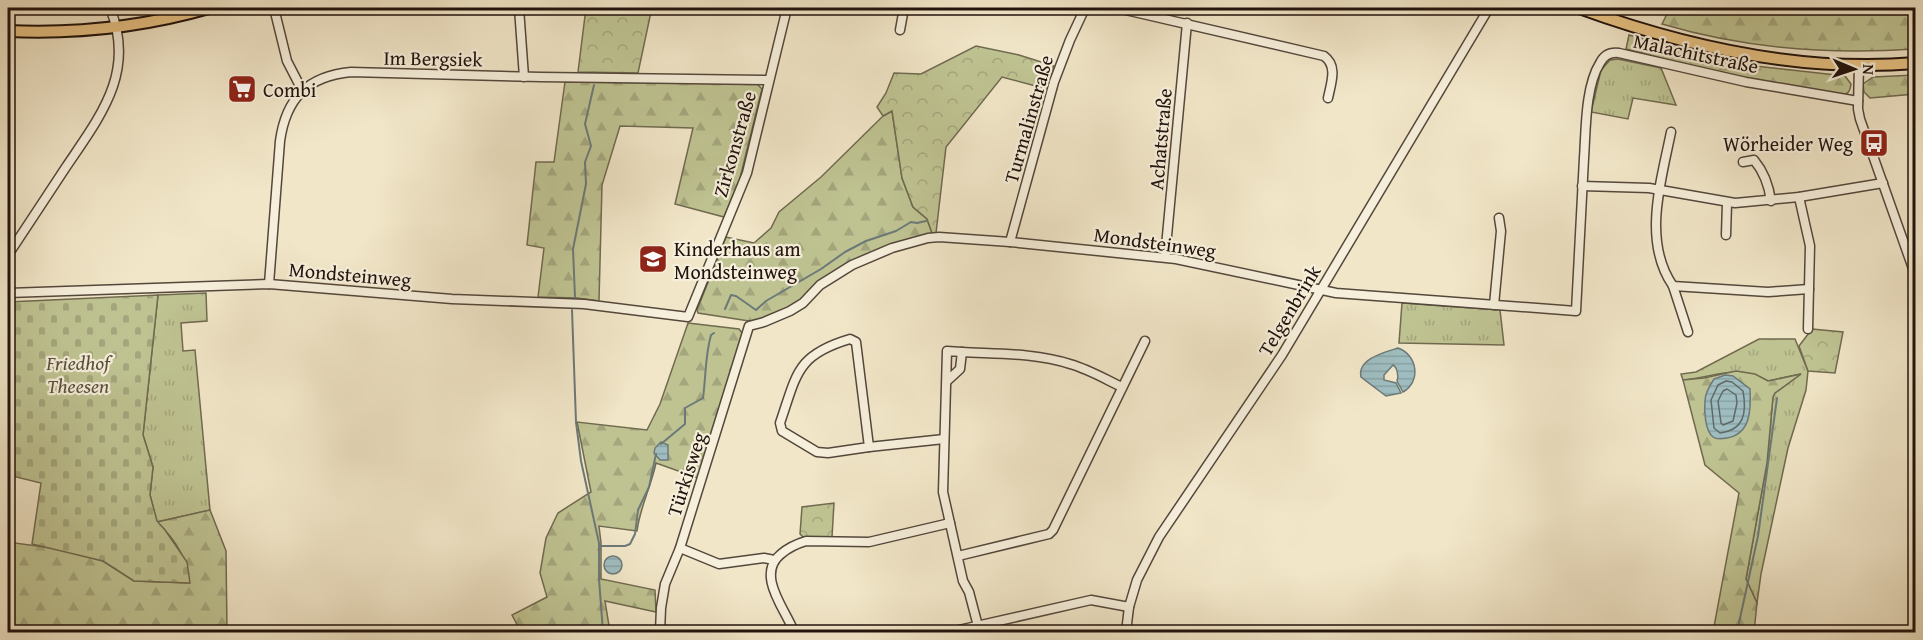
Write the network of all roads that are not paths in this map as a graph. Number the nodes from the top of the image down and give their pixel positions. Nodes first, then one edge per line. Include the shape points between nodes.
1 (110, 8) edge
2 (210, 8) edge
3 (274, 8) edge
4 (519, 8) edge
5 (698, 8) edge
6 (786, 8) edge
7 (904, 8) edge
8 (1086, 8) edge
9 (1117, 8) edge
10 (1490, 8) edge
11 (1579, 8) edge
12 (1187, 23) junction
13 (118, 27) junction
14 (900, 30) dead end
15 (8, 31) edge
16 (1916, 63) edge
17 (1859, 64) junction
18 (524, 77) junction
19 (768, 80) junction
20 (302, 90) junction
21 (1328, 98) dead end
22 (1858, 101) junction
23 (1671, 132) dead end
24 (1743, 162) dead end
25 (1883, 183) junction
26 (1582, 186) junction
27 (1659, 189) junction
28 (1799, 197) junction
29 (1771, 201) junction
30 (1727, 203) junction
31 (1499, 219) dead end
32 (1726, 235) dead end
33 (1010, 242) junction
34 (8, 255) edge
35 (1165, 257) junction
36 (1916, 277) edge
37 (269, 284) junction
38 (1673, 286) junction
39 (1321, 289) junction
40 (1809, 289) junction
41 (8, 293) edge
42 (1494, 305) junction
43 (1576, 311) joint
44 (688, 317) joint
45 (749, 326) joint
46 (1808, 329) dead end
47 (1688, 332) dead end
48 (1145, 341) dead end
49 (962, 352) junction
50 (946, 381) junction
51 (1122, 387) junction
52 (945, 439) junction
53 (869, 447) junction
54 (950, 523) junction
55 (680, 548) junction
56 (958, 556) junction
57 (774, 560) junction
58 (1129, 607) junction
59 (978, 626) junction
60 (660, 633) edge
61 (794, 633) edge
62 (950, 633) edge
63 (1126, 633) edge

1 - 13 street
2 - 13 main road
3 - 20 street via 287,62
4 - 18 street
5 - 6 street, Zirkonstraße
6 - 19 street, Zirkonstraße
7 - 14 street
8 - 33 street, Turmalinstraße via 1054,82
9 - 12 street
10 - 39 street, Telgenbrink
11 - 17 main road via 1723,50 1794,61
12 - 21 street via 1324,56 1333,71
12 - 35 street, Achatstraße
13 - 15 main road
13 - 34 street via 119,65 109,98
16 - 17 main road
17 - 22 street
18 - 19 street, Im Bergsiek
18 - 20 street, Im Bergsiek via 351,72 326,76
19 - 44 street, Zirkonstraße via 747,173
20 - 37 street via 282,128
22 - 25 street via 1860,119
22 - 26 street, Malachitstraße via 1611,53 1599,64 1589,97
23 - 27 street
24 - 29 street via 1757,163 1768,184
25 - 28 street
25 - 36 street
26 - 27 street
26 - 43 street, Malachitstraße
27 - 30 street
27 - 38 street via 1658,254
28 - 29 street
28 - 40 street via 1810,246
29 - 30 street
30 - 32 street
31 - 42 street
33 - 35 street, Mondsteinweg
33 - 45 street, Mondsteinweg via 934,238 892,248 820,285 803,303
35 - 39 street, Mondsteinweg
37 - 41 street, Mondsteinweg
37 - 44 street, Mondsteinweg via 452,299 584,304
38 - 40 street via 1768,292
38 - 47 street
39 - 42 street, Mondsteinweg
39 - 58 street, Telgenbrink via 1282,355 1159,537 1137,580
40 - 46 street
42 - 43 street, Mondsteinweg
45 - 55 street, Türkisweg
48 - 51 street
49 - 50 street via 960,369
49 - 50 street via 947,351
49 - 51 street via 1057,360
50 - 52 street
51 - 56 street via 1053,530
52 - 53 street
52 - 54 street via 943,484
53 - 53 street via 817,452 780,427 802,366 830,344 850,339 855,342
54 - 56 street
54 - 57 street via 869,542 806,541
55 - 57 street via 719,564
55 - 60 street, Türkisweg via 663,593
56 - 59 street
57 - 61 street via 774,594
58 - 59 street via 1091,600
58 - 63 street, Telgenbrink
59 - 62 street

